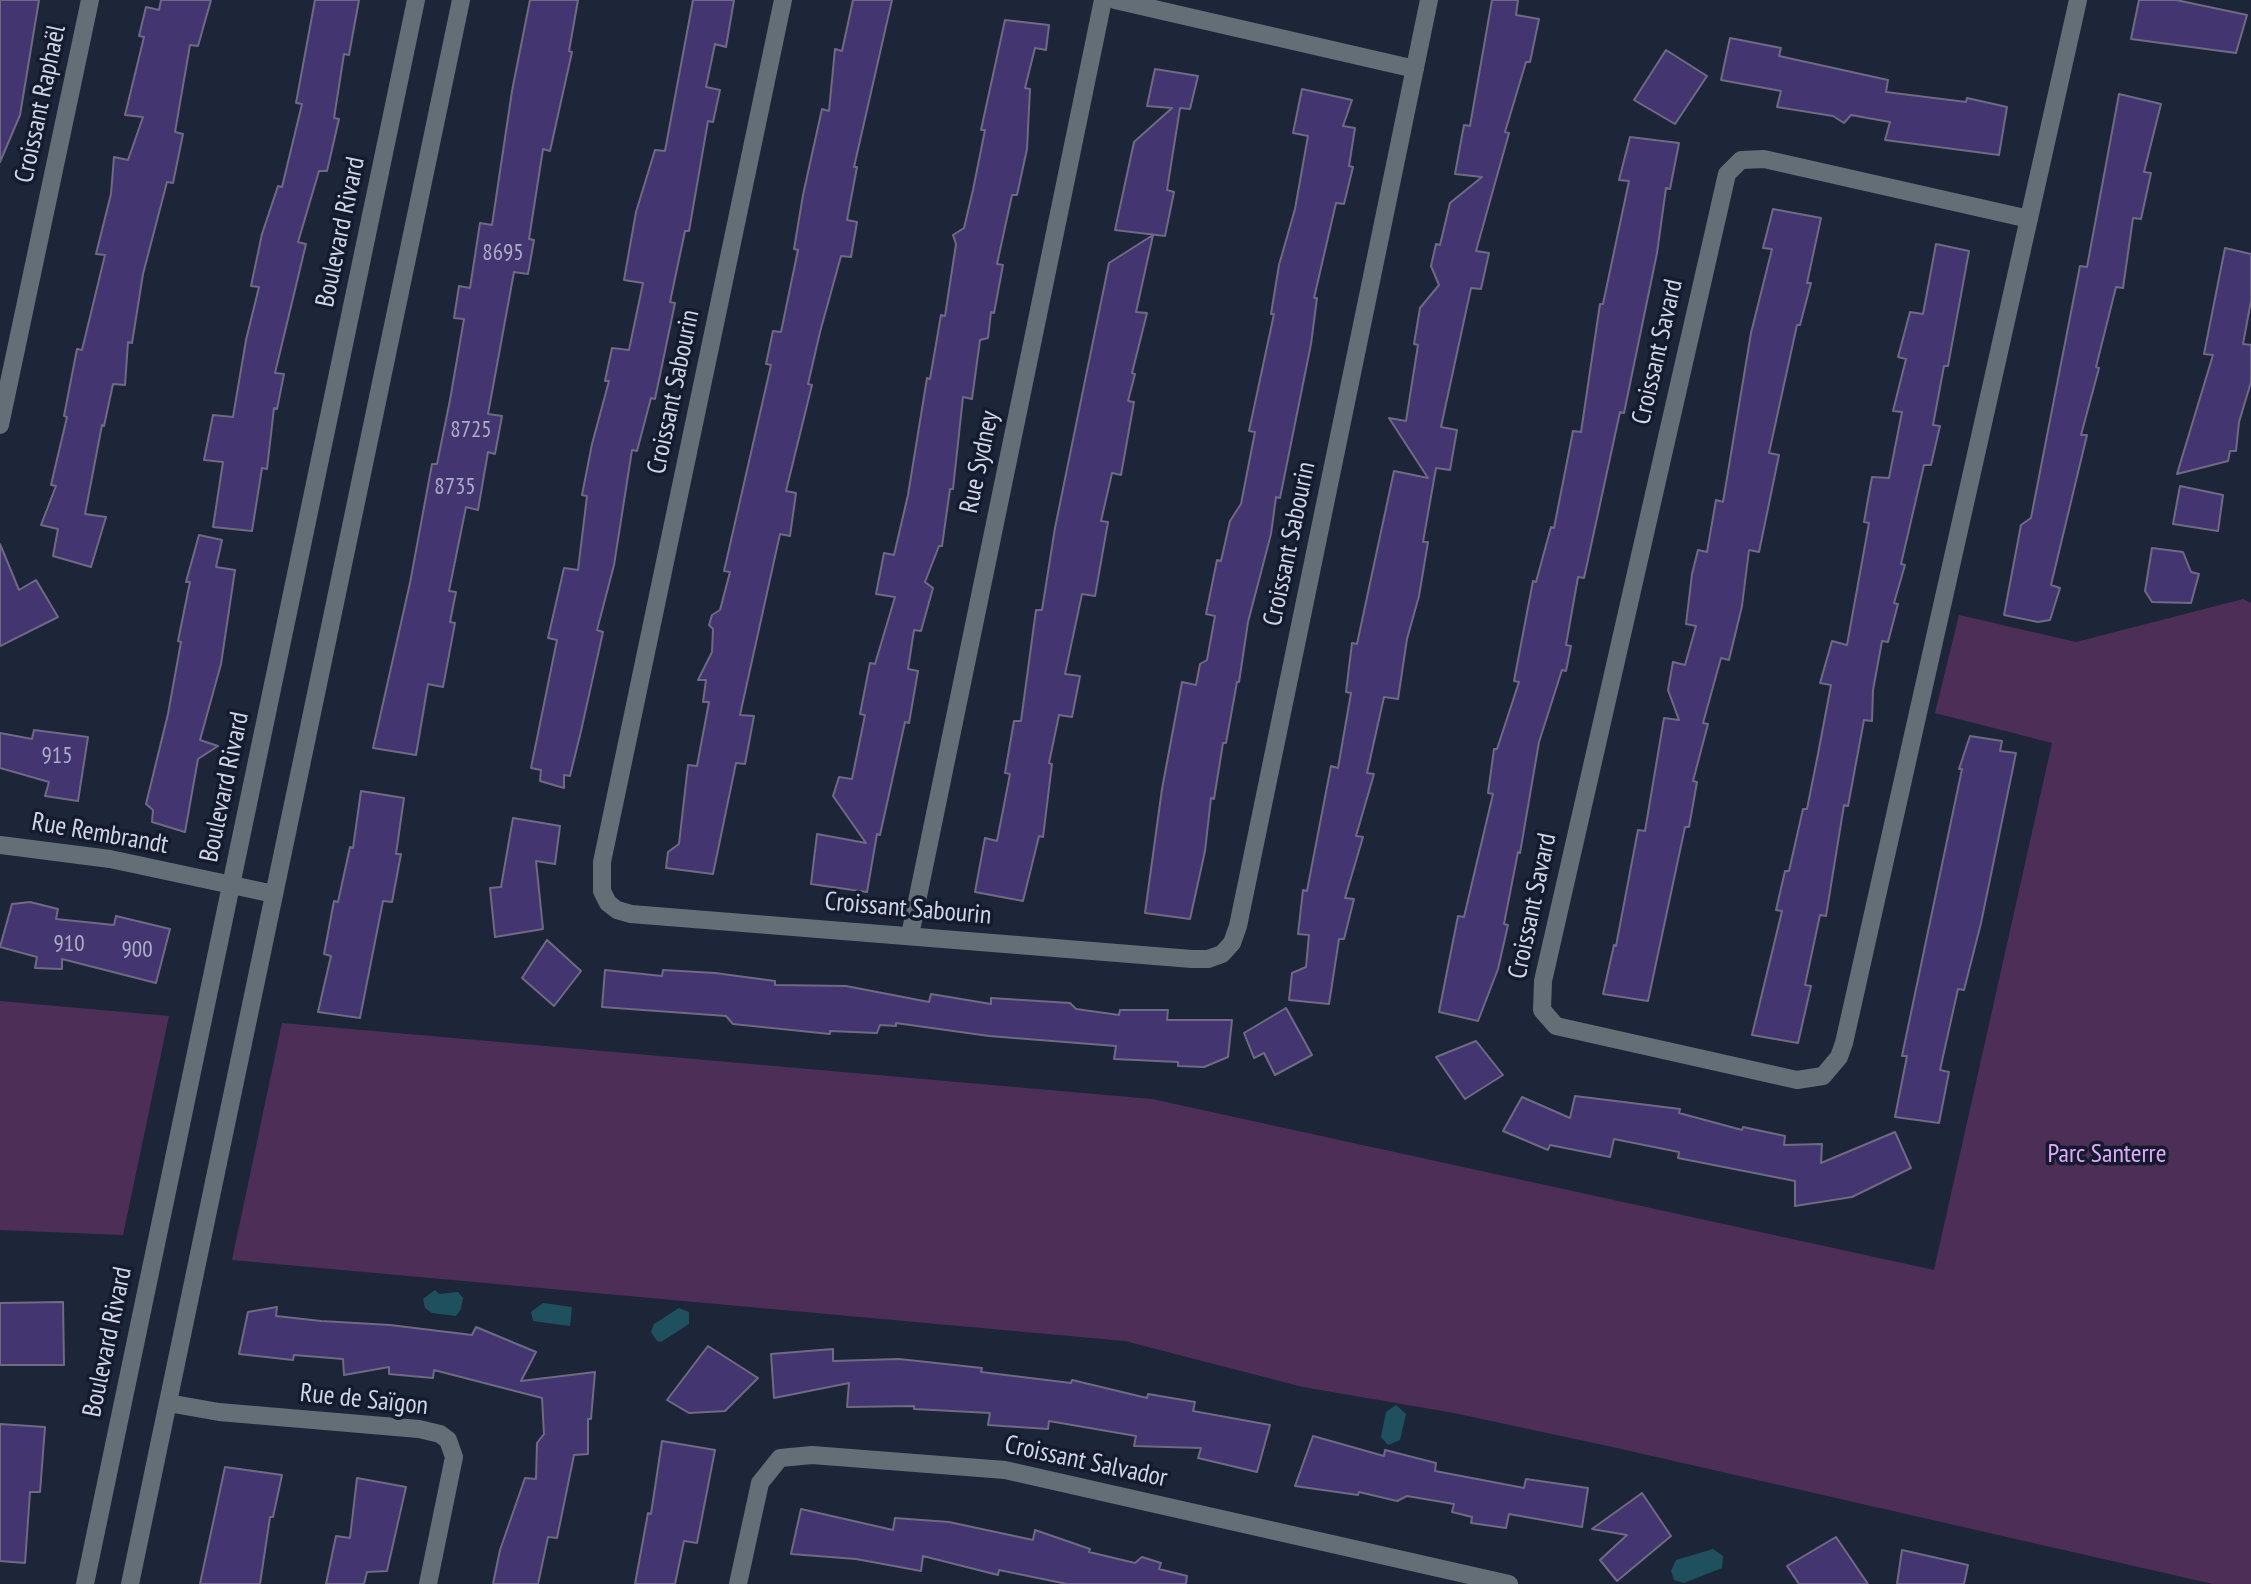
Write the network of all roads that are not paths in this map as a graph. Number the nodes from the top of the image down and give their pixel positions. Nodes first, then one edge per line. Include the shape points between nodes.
1 (90, 0) edge
2 (416, 0) edge
3 (461, 0) edge
4 (783, 0) edge
5 (1103, 0) edge
6 (1115, 0) edge
7 (1429, 0) edge
8 (2078, 0) edge
9 (1415, 69) junction
10 (2029, 219) junction
11 (0, 425) edge
12 (0, 845) edge
13 (232, 885) junction
14 (274, 894) junction
15 (909, 935) junction
16 (168, 1404) junction
17 (85, 1584) edge
18 (130, 1584) edge
19 (428, 1584) edge
20 (738, 1584) edge
21 (1510, 1584) edge

1 - 11 street, Croissant Raphaël
2 - 13 street, Boulevard Rivard
3 - 14 street
4 - 15 street, Croissant Sabourin via 603,862 602,891 608,903 631,914
5 - 15 street, Rue Sydney
6 - 9 street
7 - 9 street, Croissant Sabourin
8 - 10 street, Croissant Savard
9 - 15 street, Croissant Sabourin via 1232,943 1222,954 1192,959
10 - 10 street, Croissant Savard via 1839,1057 1823,1076 1797,1080 1556,1026 1542,1010 1542,981 1727,174 1741,160 1764,159
12 - 13 street, Rue Rembrandt via 88,856
13 - 14 street, Rue Rembrandt
13 - 17 street, Boulevard Rivard
14 - 16 street
16 - 18 street
16 - 19 street, Rue de Saïgon via 440,1434 454,1448 454,1457
20 - 21 street, Croissant Salvador via 760,1483 780,1458 812,1455 1005,1470

